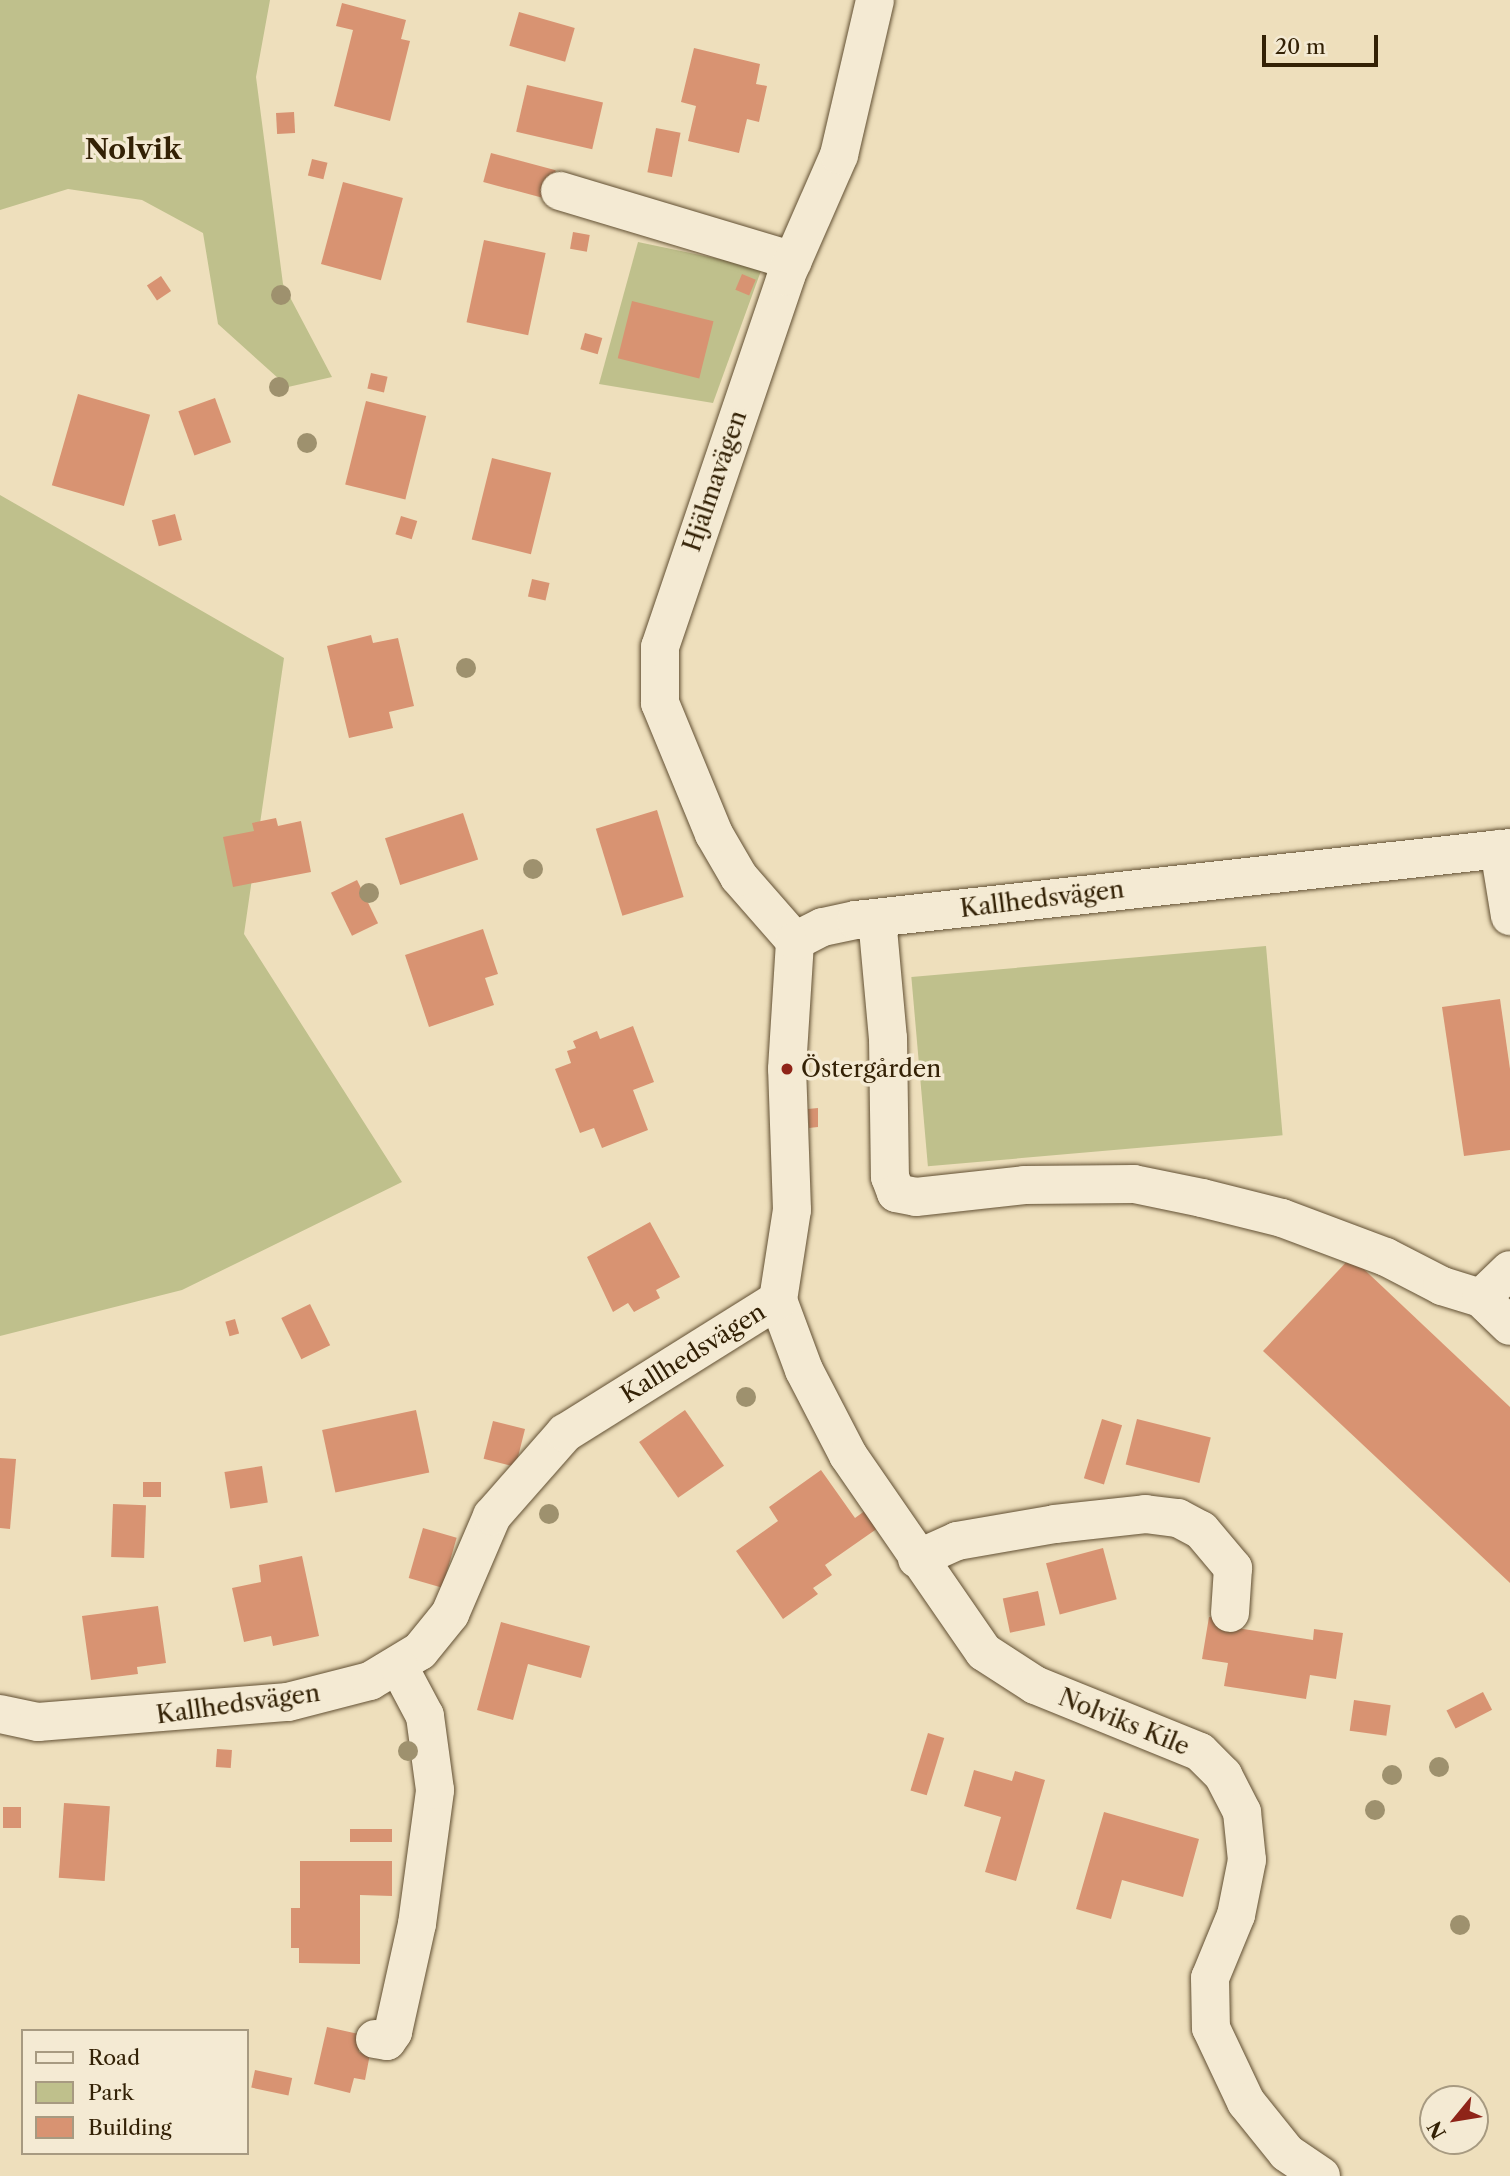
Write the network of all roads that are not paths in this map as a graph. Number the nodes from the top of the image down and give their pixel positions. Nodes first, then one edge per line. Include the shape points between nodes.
1 (875, 0) edge
2 (560, 191) dead end
3 (793, 261) junction
4 (1505, 848) edge
5 (1510, 916) edge
6 (877, 918) junction
7 (795, 941) junction
8 (1510, 1270) edge
9 (1481, 1298) junction
10 (778, 1300) junction
11 (1510, 1325) edge
12 (917, 1559) junction
13 (1230, 1613) dead end
14 (399, 1667) junction
15 (0, 1714) edge
16 (374, 2039) dead end
17 (1321, 2176) edge

1 - 3 street, Hjälmavägen via 839,155
2 - 3 street
3 - 7 street, Hjälmavägen via 678,585 660,647 660,703 714,834 739,877
4 - 5 street
4 - 6 street, Kallhedsvägen
6 - 7 street, Kallhedsvägen via 823,927
6 - 9 street via 888,1038 890,1177 896,1193 916,1197 1024,1185 1134,1184 1282,1218
7 - 10 street, Kallhedsvägen via 788,1069 792,1210
8 - 9 street
9 - 11 street
10 - 12 street, Nolviks Kile via 804,1370 848,1455
10 - 14 street, Kallhedsvägen via 565,1433 492,1516 450,1614 420,1651
12 - 13 street via 957,1541 1055,1524 1145,1514 1178,1518 1201,1530 1233,1568
12 - 17 street, Nolviks Kile via 984,1652 1010,1673 1200,1752 1223,1775 1242,1812 1247,1860 1236,1915 1210,1978 1211,2028 1246,2102 1287,2153
14 - 15 street, Kallhedsvägen via 370,1681 288,1702 166,1716 38,1722
14 - 16 street via 425,1716 436,1790 417,1924 393,2032 387,2041

